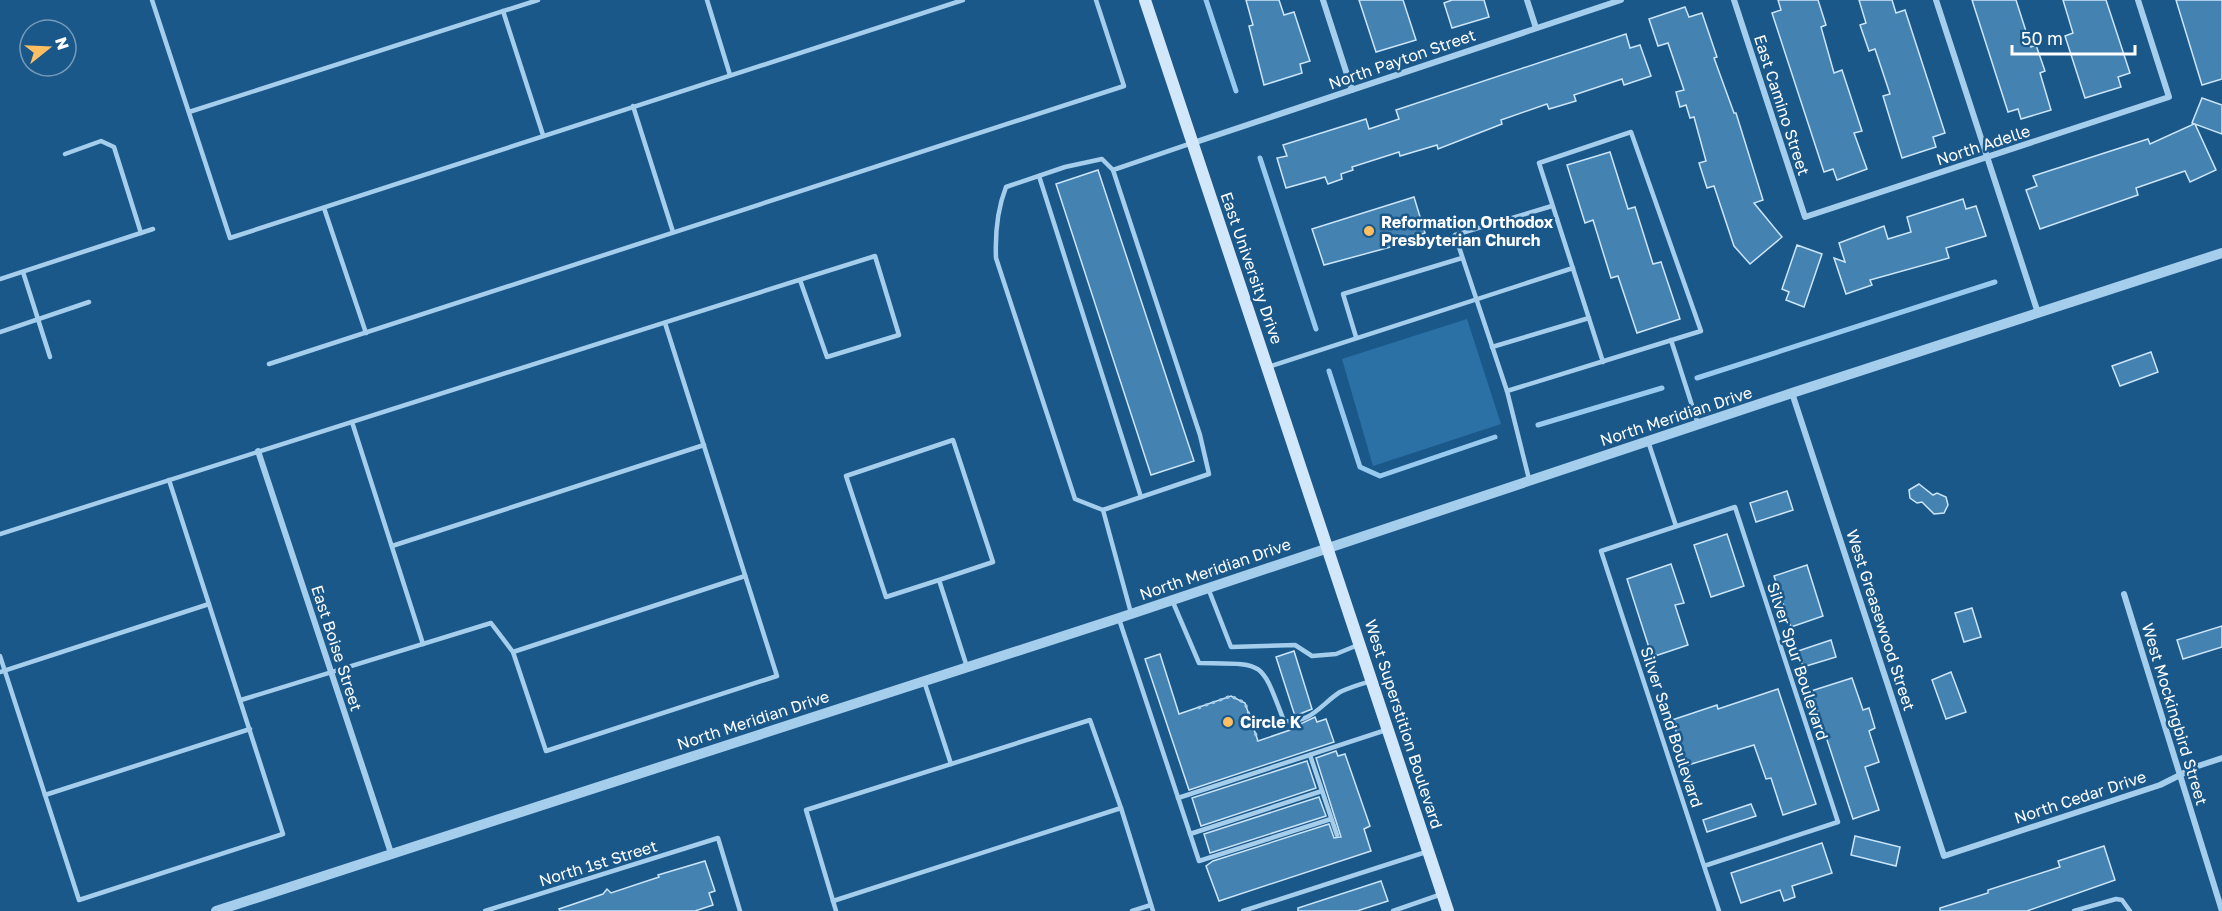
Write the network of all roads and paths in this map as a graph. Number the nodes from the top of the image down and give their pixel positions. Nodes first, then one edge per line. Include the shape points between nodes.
1 (152, 0) edge
2 (538, 0) edge
3 (707, 0) edge
4 (963, 0) edge
5 (1096, 0) edge
6 (1145, 0) edge
7 (1323, 0) edge
8 (1527, 0) edge
9 (1621, 0) edge
10 (1734, 0) edge
11 (1936, 0) edge
12 (2138, 0) edge
13 (503, 11) junction
14 (1536, 28) junction
15 (730, 75) junction
16 (1352, 90) junction
17 (633, 106) junction
18 (189, 112) junction
19 (543, 135) junction
20 (1192, 143) junction
21 (65, 154) dead end
22 (1988, 158) junction
23 (1113, 170) junction
24 (1039, 176) junction
25 (1552, 206) junction
26 (324, 208) junction
27 (1805, 217) joint
28 (153, 229) dead end
29 (673, 232) junction
30 (141, 233) junction
31 (2222, 253) edge
32 (1462, 258) junction
33 (1573, 268) junction
34 (23, 272) junction
35 (0, 279) edge
36 (800, 280) junction
37 (1475, 298) junction
38 (89, 302) dead end
39 (2038, 313) junction
40 (1589, 318) junction
41 (38, 319) junction
42 (665, 323) junction
43 (0, 332) edge
44 (366, 333) junction
45 (1356, 337) junction
46 (1671, 340) junction
47 (1492, 347) junction
48 (50, 357) dead end
49 (1603, 362) junction
50 (269, 364) dead end
51 (1268, 367) junction
52 (1507, 392) junction
53 (1792, 393) junction
54 (352, 422) junction
55 (1698, 424) junction
56 (1648, 441) junction
57 (704, 445) junction
58 (258, 451) junction
59 (169, 480) junction
60 (1530, 480) junction
61 (1141, 497) junction
62 (1103, 510) junction
63 (1676, 526) junction
64 (0, 534) edge
65 (392, 546) junction
66 (1328, 547) junction
67 (745, 576) junction
68 (939, 580) junction
69 (1208, 588) junction
70 (2124, 594) dead end
71 (1172, 600) junction
72 (209, 604) junction
73 (1131, 614) junction
74 (1119, 618) junction
75 (423, 644) junction
76 (1361, 644) junction
77 (513, 652) junction
78 (0, 657) edge
79 (968, 667) junction
80 (2, 671) edge
81 (331, 673) junction
82 (1373, 680) junction
83 (924, 681) junction
84 (242, 700) junction
85 (1198, 708) dead end
86 (250, 729) junction
87 (1389, 729) junction
88 (1258, 741) dead end
89 (1310, 755) junction
90 (2222, 758) edge
91 (951, 764) junction
92 (2178, 775) junction
93 (1322, 791) junction
94 (45, 795) junction
95 (1178, 798) junction
96 (1121, 808) junction
97 (1331, 819) junction
98 (1190, 834) junction
99 (1337, 835) dead end
100 (1428, 851) junction
101 (391, 853) junction
102 (1944, 856) joint
103 (1704, 866) junction
104 (1442, 894) junction
105 (833, 901) junction
106 (1152, 908) edge
107 (216, 911) edge
108 (485, 911) edge
109 (740, 911) edge
110 (836, 911) edge
111 (1132, 911) edge
112 (1243, 911) edge
113 (1393, 911) edge
114 (1448, 911) edge
115 (1719, 911) edge
116 (2074, 911) edge
117 (2130, 911) edge
118 (2222, 911) edge

1 - 18 lane
2 - 13 lane
3 - 15 lane
4 - 15 lane
5 - 29 lane via 1124,86
6 - 20 main road, East University Drive
7 - 16 street
8 - 14 street
9 - 14 street, North Payton Street
10 - 27 street, East Camino Street
11 - 22 street
12 - 22 street, North Adelle via 2169,97
13 - 18 lane
13 - 19 lane
14 - 16 street, North Payton Street
15 - 17 lane
16 - 20 street, North Payton Street
17 - 19 lane
17 - 29 lane
18 - 26 lane via 230,238
19 - 26 lane
20 - 23 lane
20 - 51 main road, East University Drive
21 - 30 lane via 101,141 114,147
22 - 27 street, North Adelle
22 - 39 street
23 - 24 lane via 1102,159
23 - 61 lane via 1200,435 1209,474
24 - 61 lane
24 - 62 lane via 1006,187 999,204 996,258 1075,499
25 - 32 lane via 1455,235
25 - 33 lane
25 - 46 lane via 1539,163 1631,132 1701,331
26 - 44 lane
28 - 30 lane
29 - 44 lane
30 - 34 lane
31 - 39 street, North Meridian Drive
32 - 37 lane
32 - 45 lane via 1343,294
33 - 37 lane
33 - 40 lane
34 - 35 lane
34 - 41 lane
36 - 36 lane via 827,357 899,334 875,256
36 - 42 lane
37 - 45 lane
37 - 47 lane
38 - 41 lane
39 - 53 street, North Meridian Drive
40 - 47 lane
40 - 49 lane
41 - 43 lane
41 - 48 lane
42 - 54 lane
42 - 57 lane
44 - 50 lane
45 - 51 lane
46 - 49 lane
46 - 55 lane
47 - 52 lane
49 - 52 lane
51 - 66 main road, East University Drive
52 - 60 lane
53 - 55 street, North Meridian Drive
53 - 102 street, West Greasewood Street
54 - 58 lane
54 - 65 lane
55 - 56 street, North Meridian Drive
56 - 60 street, North Meridian Drive
56 - 63 lane
57 - 65 lane
57 - 67 lane
58 - 59 lane
58 - 81 street, East Boise Street
59 - 64 lane
59 - 72 lane
60 - 66 street, North Meridian Drive
61 - 62 lane
62 - 73 lane
63 - 103 lane, Silver Sand Boulevard via 1601,551
63 - 103 lane, Silver Spur Boulevard via 1735,507 1838,822
65 - 75 lane
66 - 69 street, North Meridian Drive
66 - 76 main road, West Superstition Boulevard
67 - 77 lane
67 - 77 lane via 777,676 766,680 546,751
68 - 68 lane via 993,562 952,440 846,476 886,597
68 - 79 lane
69 - 71 street, North Meridian Drive
69 - 76 lane via 1231,647 1295,645 1312,656 1336,654
70 - 92 street, West Mockingbird Street
71 - 73 street, North Meridian Drive
71 - 82 lane via 1199,663 1258,667 1266,674 1284,721 1295,722 1324,708 1343,691
72 - 80 lane
72 - 84 lane
73 - 74 street, North Meridian Drive
74 - 79 street, North Meridian Drive
74 - 95 lane
75 - 77 lane via 491,623
75 - 81 lane
76 - 82 main road, West Superstition Boulevard
78 - 80 lane
79 - 83 street, North Meridian Drive
80 - 94 lane
81 - 84 lane
81 - 101 street, East Boise Street
82 - 87 main road, West Superstition Boulevard
83 - 91 lane
83 - 101 street, North Meridian Drive
84 - 86 lane
85 - 88 path via 1231,696 1245,703
86 - 94 lane
86 - 94 lane via 283,834 124,886 79,900
87 - 89 lane
87 - 100 main road, West Superstition Boulevard
89 - 93 lane
89 - 95 lane
90 - 92 street, North Cedar Drive
91 - 96 lane via 1090,720
91 - 105 lane via 806,810
92 - 102 street, North Cedar Drive via 2160,785
92 - 118 street, West Mockingbird Street
93 - 97 lane
93 - 98 lane
95 - 98 lane
96 - 105 lane
96 - 106 lane
97 - 98 lane via 1199,861
97 - 99 lane
100 - 104 main road, West Superstition Boulevard
100 - 112 lane
101 - 107 street, North Meridian Drive
103 - 115 lane, Silver Sand Boulevard
104 - 113 lane
104 - 114 main road, West Superstition Boulevard
105 - 110 lane
106 - 111 lane
108 - 109 lane, North 1st Street via 718,838
116 - 117 lane via 2108,900 2122,900

